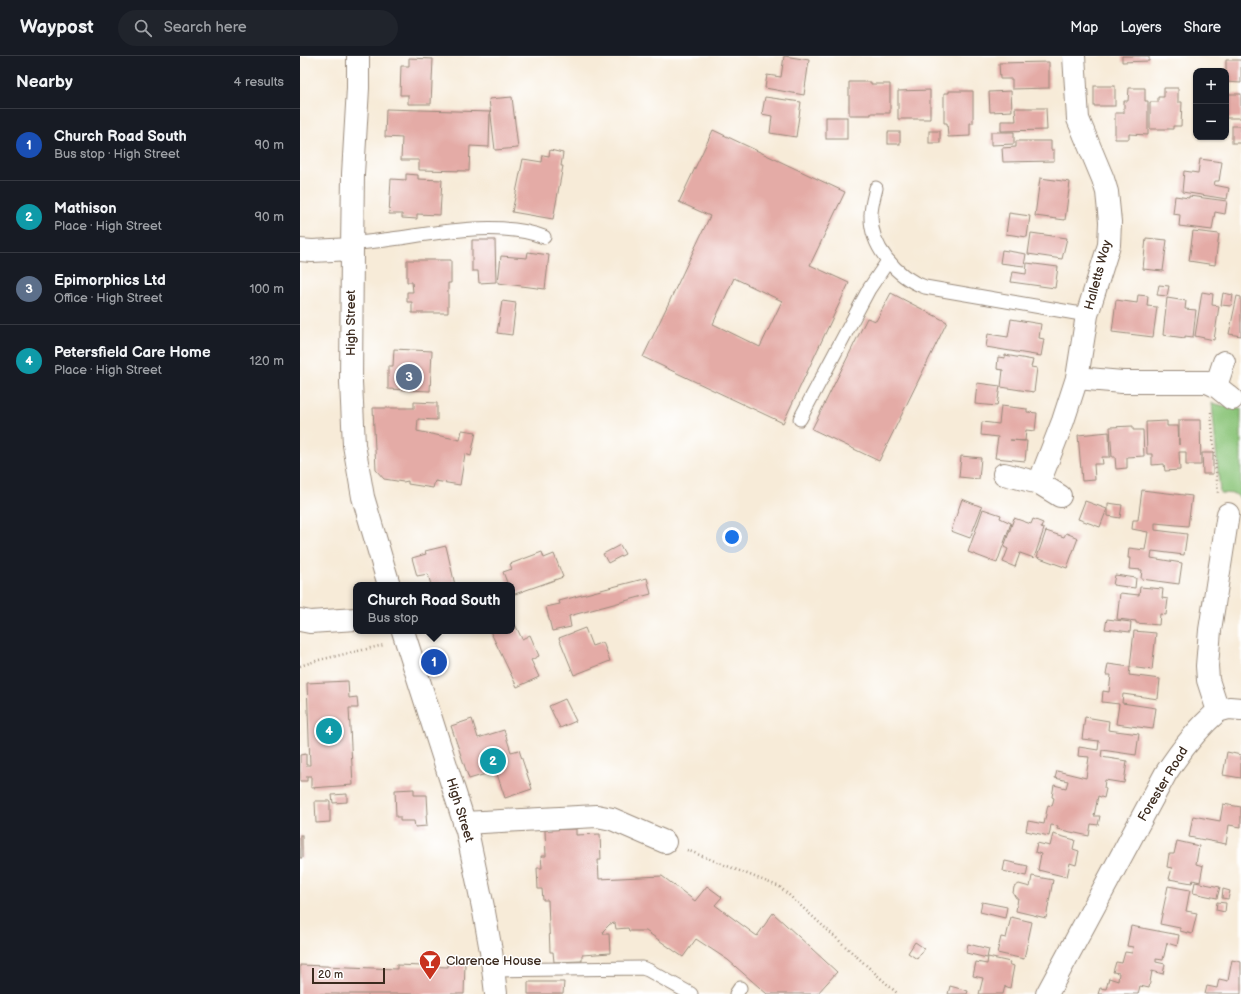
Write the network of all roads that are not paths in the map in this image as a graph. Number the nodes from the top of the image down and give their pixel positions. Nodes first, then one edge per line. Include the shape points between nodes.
1 (358, 56) edge
2 (1074, 56) edge
3 (876, 188) dead end
4 (544, 237) dead end
5 (352, 247) junction
6 (300, 250) edge
7 (888, 261) junction
8 (1087, 316) junction
9 (1224, 362) dead end
10 (1077, 378) junction
11 (800, 419) dead end
12 (1004, 474) dead end
13 (1038, 483) junction
14 (1060, 496) dead end
15 (1228, 514) road end
16 (1233, 543) edge
17 (388, 582) edge
18 (353, 619) edge
19 (300, 620) edge
20 (405, 636) edge
21 (1241, 709) edge
22 (1218, 711) junction
23 (464, 823) junction
24 (665, 842) road end
25 (493, 970) junction
26 (496, 994) edge
27 (691, 994) edge
28 (1047, 994) edge

1 - 5 street, High Street
2 - 8 street, Halletts Way via 1078,119 1103,178 1109,207 1108,245
3 - 7 lane via 871,214 872,229 878,246
4 - 5 lane via 516,230 481,230 432,234
5 - 6 street via 312,252
5 - 17 street, High Street via 351,382 354,445 363,497
7 - 8 lane via 905,277 925,287
7 - 11 lane via 869,289
8 - 10 street, Halletts Way
9 - 10 street via 1218,389
10 - 13 street, Halletts Way
12 - 13 street
13 - 14 street
15 - 16 street
16 - 22 street via 1210,630 1206,666
18 - 19 street via 310,622
20 - 23 street, High Street
21 - 22 street via 1229,708
22 - 28 street, Forester Road via 1189,741 1166,773
23 - 24 street via 598,816 612,819
23 - 25 street, High Street via 479,880
25 - 26 street, High Street
25 - 27 lane via 642,968

